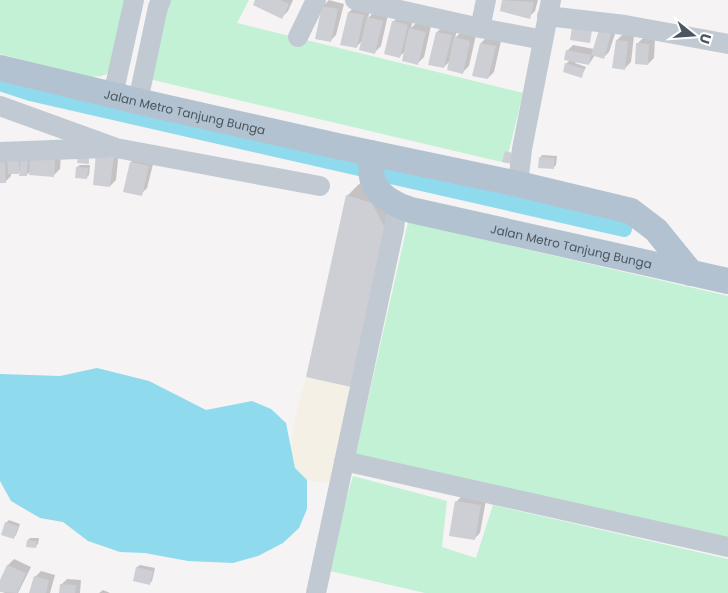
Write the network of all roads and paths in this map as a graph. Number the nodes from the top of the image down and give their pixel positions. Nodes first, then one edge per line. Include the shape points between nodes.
1 (134, 0) edge
2 (162, 0) edge
3 (316, 0) edge
4 (486, 0) edge
5 (369, 2) edge
6 (549, 8) edge
7 (480, 28) junction
8 (298, 37) dead end
9 (533, 38) dead end
10 (728, 44) edge
11 (0, 68) edge
12 (112, 95) junction
13 (138, 101) junction
14 (0, 106) edge
15 (116, 148) junction
16 (0, 152) edge
17 (371, 153) junction
18 (518, 184) junction
19 (320, 186) dead end
20 (396, 206) junction
21 (691, 273) junction
22 (728, 281) edge
23 (344, 461) junction
24 (728, 547) edge
25 (316, 593) edge

1 - 12 street
2 - 13 street
3 - 8 street
4 - 7 street
5 - 7 street
6 - 10 street
6 - 18 street
7 - 9 street
11 - 12 main road, Jalan Metro Tanjung Bunga
12 - 13 main road, Jalan Metro Tanjung Bunga
13 - 17 main road, Jalan Metro Tanjung Bunga
14 - 15 street
15 - 16 street
15 - 19 street
17 - 18 main road, Jalan Metro Tanjung Bunga
17 - 20 main road via 372,180
18 - 21 main road, Jalan Metro Tanjung Bunga via 632,211 656,230
20 - 21 main road, Jalan Metro Tanjung Bunga
20 - 23 street via 394,229
21 - 22 main road, Jalan Metro Tanjung Bunga
23 - 24 street
23 - 25 street

